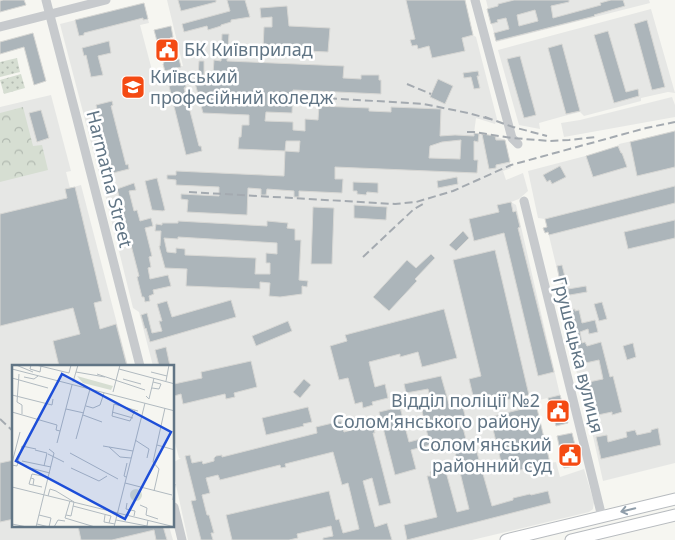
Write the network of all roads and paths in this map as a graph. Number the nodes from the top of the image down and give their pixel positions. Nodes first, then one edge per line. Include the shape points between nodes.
1 (46, 0) edge
2 (106, 0) edge
3 (475, 0) edge
4 (50, 14) junction
5 (0, 27) edge
6 (518, 144) dead end
7 (524, 201) dead end
8 (140, 365) edge
9 (675, 499) edge
10 (175, 510) edge
11 (675, 515) edge
12 (602, 517) junction
13 (604, 536) edge
14 (182, 540) edge
15 (506, 540) edge
16 (571, 540) edge

1 - 4 street, Harmatna Street
2 - 4 street
3 - 6 street via 512,138
4 - 5 street
4 - 8 street, Harmatna Street
7 - 12 street, Грушецька вулиця
9 -> 12 main road
10 - 14 street
11 - 13 main road
12 - 15 main road
13 - 16 main road

